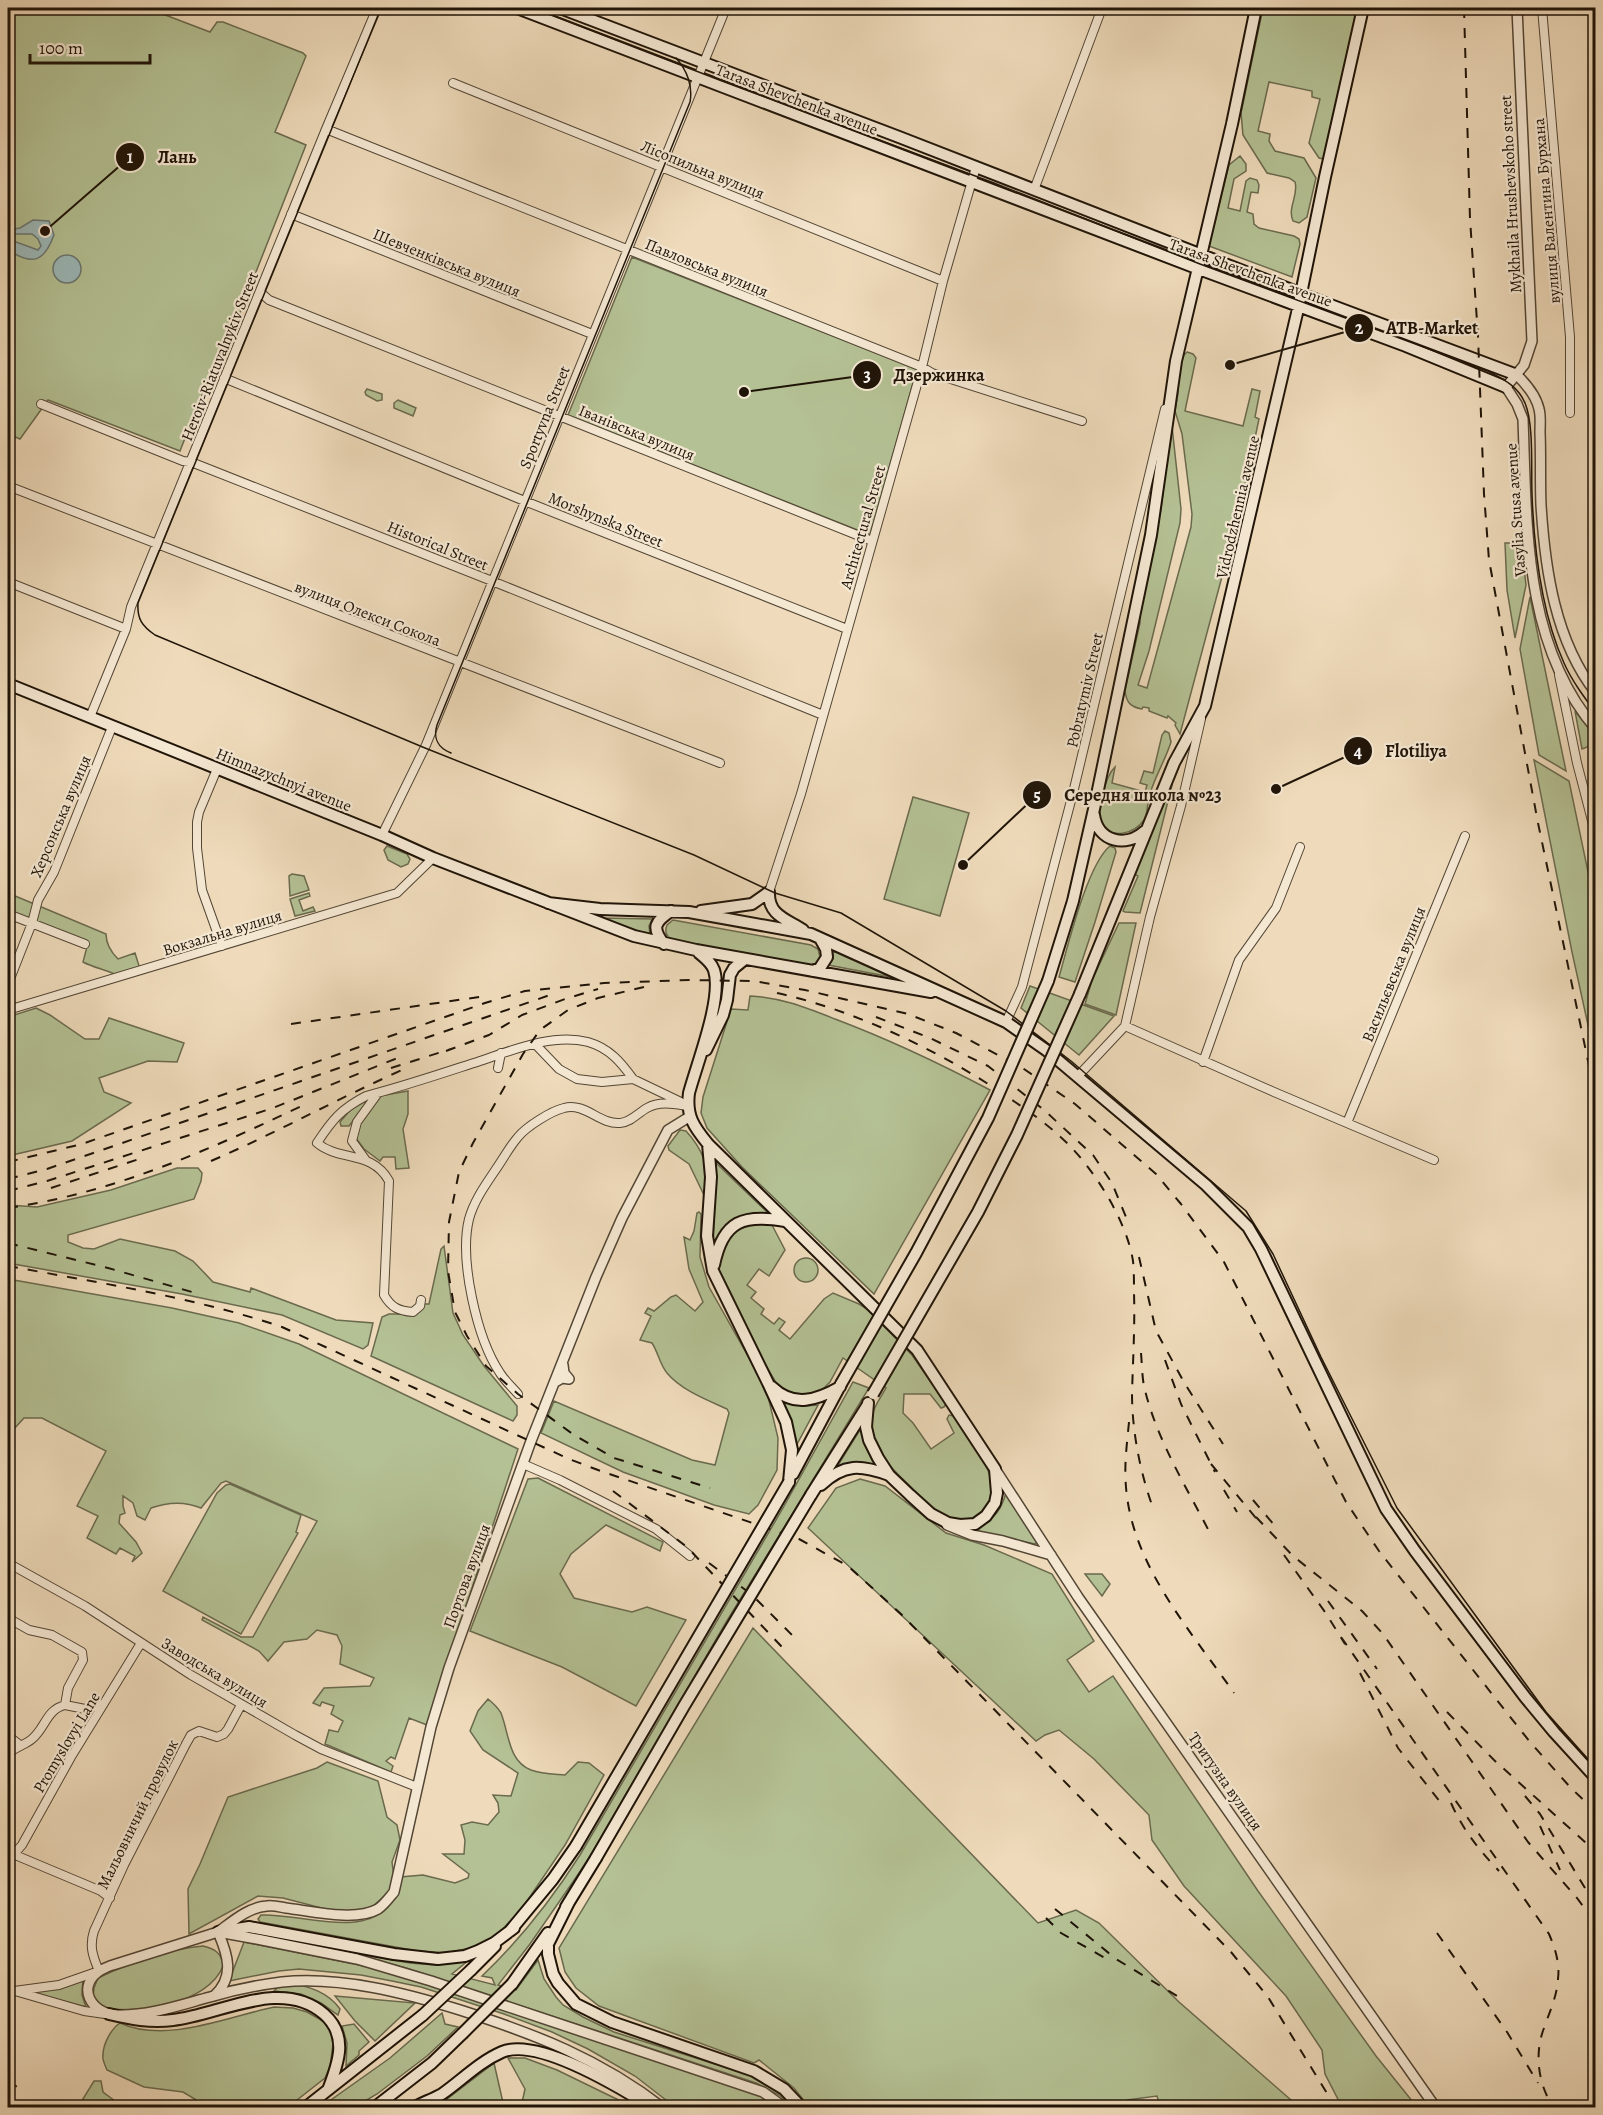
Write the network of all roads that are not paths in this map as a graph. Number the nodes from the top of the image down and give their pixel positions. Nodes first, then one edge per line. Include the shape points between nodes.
1 (377, 8) edge
2 (517, 8) edge
3 (560, 8) edge
4 (726, 8) edge
5 (1102, 8) edge
6 (1256, 8) edge
7 (1363, 8) edge
8 (1517, 8) edge
9 (1542, 8) edge
10 (704, 63) junction
11 (697, 77) junction
12 (453, 83) dead end
13 (326, 129) junction
14 (661, 166) junction
15 (976, 167) junction
16 (971, 180) junction
17 (1035, 190) junction
18 (291, 214) junction
19 (627, 250) junction
20 (1202, 255) junction
21 (1199, 269) junction
22 (943, 280) junction
23 (260, 292) junction
24 (1301, 294) junction
25 (1299, 306) junction
26 (592, 334) junction
27 (1176, 361) junction
28 (922, 367) junction
29 (1517, 375) junction
30 (224, 378) junction
31 (1506, 387) junction
32 (41, 404) dead end
33 (1570, 413) dead end
34 (560, 416) junction
35 (1082, 421) dead end
36 (191, 462) junction
37 (8, 486) edge
38 (524, 501) junction
39 (872, 541) junction
40 (156, 545) junction
41 (492, 580) junction
42 (8, 582) edge
43 (126, 629) junction
44 (847, 629) junction
45 (459, 663) junction
46 (1558, 668) junction
47 (8, 684) edge
48 (1596, 693) edge
49 (1205, 706) junction
50 (823, 715) junction
51 (90, 717) junction
52 (112, 726) junction
53 (1596, 729) edge
54 (720, 763) dead end
55 (217, 769) junction
56 (1094, 809) junction
57 (1145, 830) junction
58 (382, 835) junction
59 (1465, 836) dead end
60 (1596, 836) edge
61 (1300, 848) dead end
62 (433, 858) junction
63 (769, 892) junction
64 (548, 903) junction
65 (672, 911) junction
66 (689, 912) junction
67 (8, 914) edge
68 (32, 923) junction
69 (816, 937) junction
70 (85, 944) dead end
71 (664, 944) junction
72 (222, 946) junction
73 (696, 950) junction
74 (745, 959) junction
75 (813, 971) junction
76 (8, 984) edge
77 (940, 993) junction
78 (8, 1011) edge
79 (1006, 1022) junction
80 (1125, 1026) junction
81 (536, 1045) junction
82 (501, 1053) junction
83 (1203, 1062) junction
84 (498, 1068) dead end
85 (694, 1072) junction
86 (1078, 1076) junction
87 (633, 1079) junction
88 (378, 1093) junction
89 (687, 1106) junction
90 (690, 1117) junction
91 (1347, 1123) junction
92 (708, 1144) junction
93 (365, 1159) junction
94 (1434, 1160) dead end
95 (786, 1221) junction
96 (713, 1271) junction
97 (421, 1300) dead end
98 (768, 1383) junction
99 (840, 1385) junction
100 (518, 1394) dead end
101 (871, 1399) junction
102 (523, 1464) junction
103 (995, 1469) junction
104 (889, 1475) junction
105 (789, 1482) junction
106 (811, 1495) junction
107 (931, 1514) junction
108 (690, 1556) dead end
109 (1051, 1556) junction
110 (8, 1563) edge
111 (8, 1618) edge
112 (141, 1643) junction
113 (103, 1703) junction
114 (65, 1705) junction
115 (241, 1705) junction
116 (8, 1736) edge
117 (20, 1745) junction
118 (8, 1754) edge
119 (1596, 1778) edge
120 (417, 1787) junction
121 (11, 1853) edge
122 (110, 1898) junction
123 (569, 1902) junction
124 (513, 1928) junction
125 (218, 1932) junction
126 (99, 1971) junction
127 (11, 1990) edge
128 (214, 1996) junction
129 (109, 2014) junction
130 (328, 2090) junction
131 (305, 2108) edge
132 (374, 2108) edge
133 (413, 2108) edge
134 (652, 2108) edge
135 (663, 2108) edge
136 (785, 2108) edge
137 (802, 2108) edge
138 (1436, 2108) edge

1 - 13 street, Heroiv-Riatuvalnykiv Street
2 - 11 main road, Tarasa Shevchenka avenue
3 - 10 main road, Tarasa Shevchenka avenue
4 - 10 street, Sportyvna Street
5 - 17 street
6 - 20 main road
7 - 24 main road, Vidrodzhennia avenue
8 - 29 street, Mykhaila Hrushevskoho street via 1532,341
9 - 33 street, вулиця Валентина Бурхана via 1570,337
10 - 11 street, Sportyvna Street
10 - 15 main road, Tarasa Shevchenka avenue
11 - 14 street, Sportyvna Street
11 - 16 main road, Tarasa Shevchenka avenue
12 - 14 street, Лісопильна вулиця
13 - 18 street, Heroiv-Riatuvalnykiv Street
13 - 19 street, Павловська вулиця
14 - 19 street, Sportyvna Street
14 - 22 street, Лісопильна вулиця
15 - 16 street, Architectural Street
15 - 17 main road, Tarasa Shevchenka avenue
16 - 21 main road, Tarasa Shevchenka avenue
16 - 22 street, Architectural Street
17 - 20 main road, Tarasa Shevchenka avenue
18 - 23 street, Heroiv-Riatuvalnykiv Street
18 - 26 street, Шевченківська вулиця
19 - 26 street, Sportyvna Street
19 - 28 street, Павловська вулиця
20 - 21 main road
20 - 24 main road, Tarasa Shevchenka avenue
21 - 25 main road, Tarasa Shevchenka avenue
21 - 27 main road
22 - 28 street, Architectural Street
23 - 30 street, Heroiv-Riatuvalnykiv Street
23 - 34 street, Іванівська вулиця via 268,300
24 - 25 main road, Vidrodzhennia avenue
24 - 29 main road, Tarasa Shevchenka avenue
25 - 31 main road, Tarasa Shevchenka avenue
25 - 49 main road, Vidrodzhennia avenue
26 - 34 street, Sportyvna Street
27 - 56 main road via 1151,535
27 - 79 street, Pobratymiv Street via 1073,793 1022,987
28 - 35 street, Павловська вулиця via 932,374
28 - 39 street, Architectural Street
29 - 31 street
29 - 48 street, Vasylia Stusa avenue via 1528,386 1539,408 1541,506 1559,619 1577,663
30 - 36 street, Heroiv-Riatuvalnykiv Street
30 - 38 street, Morshynska Street
31 - 46 street, Vasylia Stusa avenue via 1523,419 1530,552 1545,634
32 - 36 street, Historical Street
34 - 38 street, Sportyvna Street
34 - 39 street, Іванівська вулиця
36 - 40 street, Heroiv-Riatuvalnykiv Street
36 - 41 street, Historical Street
37 - 40 street, вулиця Олекси Сокола
38 - 41 street, Sportyvna Street
38 - 44 street, Morshynska Street
39 - 44 street, Architectural Street
40 - 43 street, Heroiv-Riatuvalnykiv Street
40 - 45 street, вулиця Олекси Сокола
41 - 45 street, Sportyvna Street
41 - 50 street, Historical Street
42 - 43 street
43 - 51 street, Heroiv-Riatuvalnykiv Street
44 - 50 street, Architectural Street
45 - 54 street, вулиця Олекси Сокола
45 - 58 street, Sportyvna Street via 426,745
46 - 53 street, Vasylia Stusa avenue via 1575,701
46 - 60 street
47 - 51 main road, Himnazychnyi avenue
49 - 57 main road, Vidrodzhennia avenue via 1174,763
49 - 80 street via 1149,917
50 - 63 street, Architectural Street
51 - 52 main road, Himnazychnyi avenue
52 - 55 main road, Himnazychnyi avenue
52 - 68 street, Херсонська вулиця via 54,872 38,900
55 - 58 main road, Himnazychnyi avenue
55 - 72 street via 199,812 197,848 202,890
56 - 57 main road via 1097,827 1111,839 1130,841
56 - 99 main road, bridge via 1073,901 1048,981 982,1128
57 - 101 main road, Vidrodzhennia avenue, bridge via 1080,994 1017,1135
58 - 62 main road, Himnazychnyi avenue
59 - 91 street, Васильєвська вулиця
61 - 83 street via 1276,908 1239,960
62 - 64 main road, Himnazychnyi avenue
62 - 72 street, Вокзальна вулиця via 397,893
63 - 66 main road via 752,904
63 - 69 main road via 770,907 775,913
64 - 65 main road, Himnazychnyi avenue
64 - 71 main road, Himnazychnyi avenue via 604,926
65 - 66 main road, Himnazychnyi avenue
65 - 71 main road via 656,926
66 - 69 main road
67 - 68 street
68 - 70 street
68 - 76 street, Херсонська вулиця
69 - 75 main road via 827,957
69 - 77 main road
71 - 73 main road, Himnazychnyi avenue
72 - 78 street, Вокзальна вулиця
73 - 74 main road, Himnazychnyi avenue
73 - 85 main road via 708,960 716,979 710,1019
74 - 75 main road, Himnazychnyi avenue
74 - 85 main road via 729,975 723,1015
75 - 77 main road, Himnazychnyi avenue
77 - 79 main road
79 - 86 main road
80 - 83 street
80 - 86 street
81 - 82 street
81 - 87 street via 560,1069 578,1078 602,1082
81 - 87 street via 549,1041 588,1042 609,1051
82 - 84 street
82 - 88 street
83 - 91 street
85 - 89 main road
86 - 119 main road via 1206,1185 1248,1227 1386,1509 1525,1696
87 - 89 street
88 - 93 street via 357,1122 352,1141
88 - 93 street via 347,1106 317,1143 326,1150
89 - 90 main road
89 - 100 street via 664,1103 619,1124 579,1107 565,1108 519,1135 478,1197 469,1220 469,1284 486,1347
90 - 92 main road
90 - 102 street, Портова вулиця via 673,1125 663,1137 613,1238
91 - 94 street
92 - 95 main road
92 - 96 main road via 711,1177 707,1236
93 - 97 street via 388,1173 384,1295 400,1311 412,1312
95 - 96 main road via 762,1217 742,1221 720,1244
95 - 103 main road via 917,1350
96 - 98 main road
98 - 99 main road via 783,1396 807,1401 821,1398
98 - 105 main road via 790,1439
99 - 105 main road
101 - 104 main road via 866,1426 869,1440
101 - 106 main road, Vidrodzhennia avenue
102 - 108 street via 656,1529
102 - 120 street, Портова вулиця via 449,1668
103 - 107 main road via 995,1503 975,1524 960,1525
103 - 109 street, Тритузна вулиця
104 - 106 main road via 870,1468 841,1470
104 - 107 main road
105 - 124 main road, bridge via 576,1846
106 - 123 main road, Vidrodzhennia avenue, bridge
107 - 109 street via 955,1529
109 - 138 street, Тритузна вулиця
110 - 112 street, Заводська вулиця
111 - 114 street via 82,1652 83,1660 68,1688
112 - 113 street, Promyslovyi Lane
112 - 115 street, Заводська вулиця
113 - 114 street via 85,1709
113 - 121 street, Promyslovyi Lane via 22,1845
114 - 117 street, Promyslovyi Lane via 56,1707 30,1741
115 - 120 street, Заводська вулиця via 321,1749
115 - 122 street, Мальовничий провулок via 224,1734 213,1737 199,1731 191,1735
116 - 117 street
117 - 118 street, Promyslovyi Lane
120 - 125 street, Портова вулиця via 394,1892 378,1909 355,1915 268,1905 251,1910
121 - 122 street
122 - 126 street, Мальовничий провулок via 91,1940
123 - 132 main road, bridge via 512,1983 432,2063
123 - 137 main road via 548,1944 548,1954 558,1983 576,2004 612,2022 760,2074 784,2089
124 - 125 main road via 478,1951 438,1959 249,1927
124 - 130 main road, bridge via 423,2015
125 - 126 street
125 - 128 street via 229,1962 224,1983
125 - 136 street via 357,1959 431,1981 763,2092
126 - 127 street via 59,1985
126 - 129 street via 89,1984 90,2003
127 - 129 street via 84,2011
128 - 129 street via 155,2012
128 - 135 street via 278,1983 313,1981 418,1997 559,2045 599,2064
129 - 130 main road via 160,2021 261,2000 294,2000 312,2006 334,2024 339,2039 339,2060
130 - 131 main road
133 - 134 main road via 441,2094 494,2056 521,2048 553,2056 628,2092

